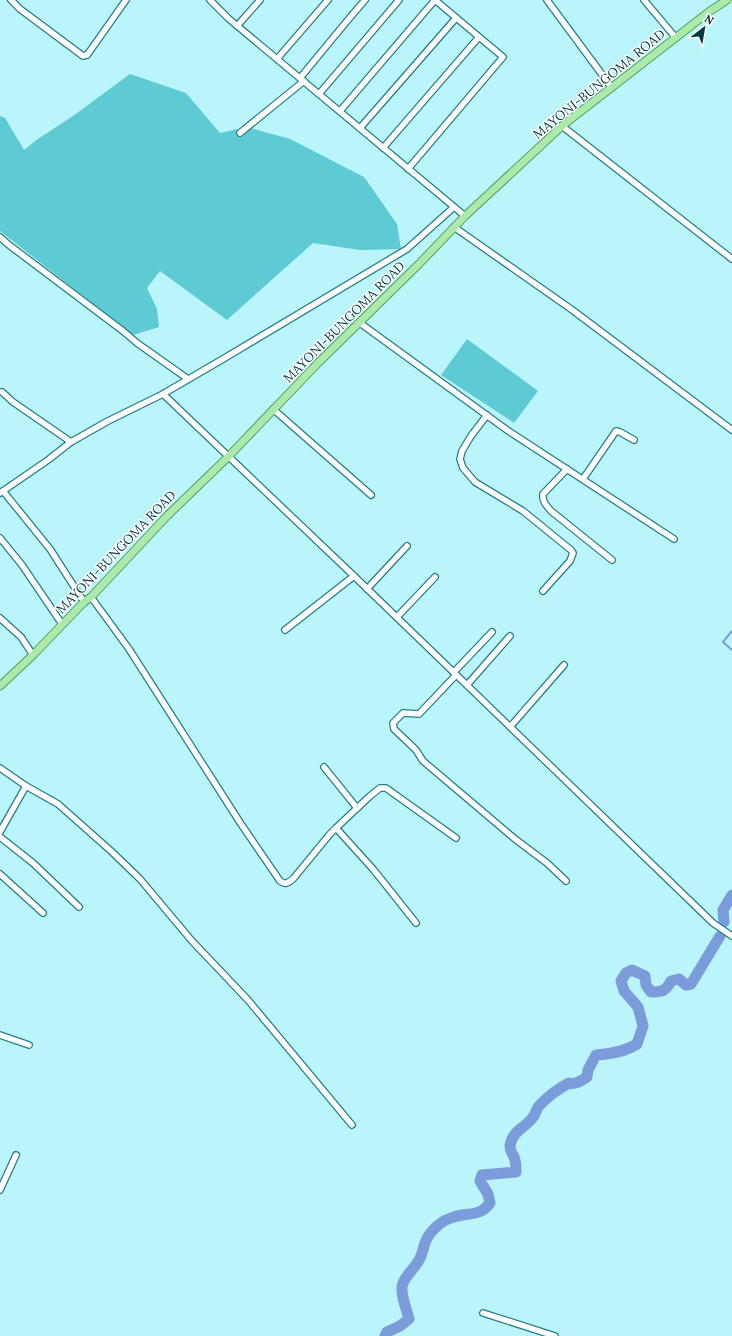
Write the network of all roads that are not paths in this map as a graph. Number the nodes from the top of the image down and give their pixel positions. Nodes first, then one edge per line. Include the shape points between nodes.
1 (11, 0) edge
2 (126, 0) edge
3 (210, 0) edge
4 (260, 0) edge
5 (328, 0) edge
6 (365, 0) edge
7 (399, 0) edge
8 (435, 0) edge
9 (547, 0) edge
10 (644, 0) edge
11 (727, 0) edge
12 (456, 18) junction
13 (237, 26) junction
14 (478, 37) junction
15 (676, 38) junction
16 (277, 59) junction
17 (302, 80) junction
18 (612, 88) junction
19 (319, 94) junction
20 (340, 112) junction
21 (562, 126) junction
22 (360, 128) junction
23 (240, 133) dead end
24 (383, 148) junction
25 (408, 169) junction
26 (454, 207) junction
27 (464, 216) junction
28 (454, 227) junction
29 (0, 237) edge
30 (732, 259) edge
31 (360, 323) junction
32 (188, 379) junction
33 (2, 392) dead end
34 (163, 394) junction
35 (273, 410) junction
36 (487, 415) junction
37 (732, 430) edge
38 (634, 440) dead end
39 (71, 442) junction
40 (228, 457) junction
41 (567, 469) junction
42 (583, 479) junction
43 (2, 492) edge
44 (371, 495) dead end
45 (0, 538) edge
46 (674, 539) dead end
47 (407, 546) dead end
48 (612, 560) dead end
49 (354, 576) junction
50 (435, 577) dead end
51 (367, 588) junction
52 (543, 591) dead end
53 (87, 600) junction
54 (397, 617) junction
55 (0, 618) edge
56 (62, 624) junction
57 (285, 630) dead end
58 (492, 632) dead end
59 (510, 636) dead end
60 (33, 654) junction
61 (564, 665) dead end
62 (455, 674) junction
63 (0, 686) edge
64 (467, 686) junction
65 (510, 727) junction
66 (324, 767) dead end
67 (0, 768) edge
68 (26, 786) junction
69 (357, 808) junction
70 (336, 828) junction
71 (0, 832) edge
72 (0, 837) edge
73 (456, 838) dead end
74 (0, 874) edge
75 (566, 881) dead end
76 (79, 907) dead end
77 (43, 913) dead end
78 (416, 923) dead end
79 (732, 936) edge
80 (0, 1035) edge
81 (29, 1045) dead end
82 (352, 1125) dead end
83 (16, 1155) dead end
84 (0, 1190) edge
85 (483, 1313) dead end
86 (555, 1336) edge

1 - 2 street via 83,56 87,55
3 - 13 street
4 - 13 street
5 - 16 street
6 - 17 street
7 - 19 street
8 - 12 street
8 - 20 street
9 - 18 street
10 - 15 street
11 - 15 main road, MAYONI-BUNGOMA ROAD
12 - 14 street
12 - 22 street
13 - 16 street
14 - 24 street
14 - 25 street via 502,55 503,59
15 - 18 main road, MAYONI-BUNGOMA ROAD
16 - 17 street
17 - 19 street
17 - 23 street
18 - 21 main road, MAYONI-BUNGOMA ROAD
19 - 20 street
20 - 22 street
21 - 27 main road, MAYONI-BUNGOMA ROAD
21 - 30 street
22 - 24 street
24 - 25 street
25 - 26 street
26 - 27 street
26 - 32 street via 407,249
27 - 28 main road, MAYONI-BUNGOMA ROAD
28 - 31 main road, MAYONI-BUNGOMA ROAD
28 - 37 street via 571,309
29 - 32 street via 137,344
31 - 35 main road, MAYONI-BUNGOMA ROAD
31 - 36 street
32 - 34 street
33 - 39 street
34 - 39 street
34 - 40 street
35 - 40 main road, MAYONI-BUNGOMA ROAD
35 - 44 street
36 - 41 street
36 - 52 street via 462,451 460,459 463,468 475,482 523,511 573,553 570,561
38 - 42 street via 616,431
39 - 43 street
40 - 49 street
40 - 53 main road, MAYONI-BUNGOMA ROAD via 168,515
41 - 42 street
41 - 48 street via 542,498 551,511
42 - 46 street
43 - 53 street via 50,548
45 - 56 street via 22,565
47 - 51 street
49 - 51 street
49 - 57 street
50 - 54 street
51 - 54 street
53 - 56 main road, MAYONI-BUNGOMA ROAD
53 - 70 street via 129,649 280,881 287,883 293,879
54 - 62 street
55 - 60 street
56 - 60 main road, MAYONI-BUNGOMA ROAD
58 - 62 street
59 - 64 street
60 - 63 main road, MAYONI-BUNGOMA ROAD
61 - 65 street
62 - 64 street
62 - 75 street via 419,714 401,714 393,723 394,730 416,750 423,761
64 - 65 street
65 - 79 street via 713,923
66 - 69 street
67 - 68 street
68 - 71 street
68 - 82 street via 63,808 111,850 140,880 192,941 248,1000
69 - 70 street
69 - 73 street via 380,788 386,788
70 - 78 street
72 - 76 street via 33,863
74 - 77 street
80 - 81 street
83 - 84 street
85 - 86 street

